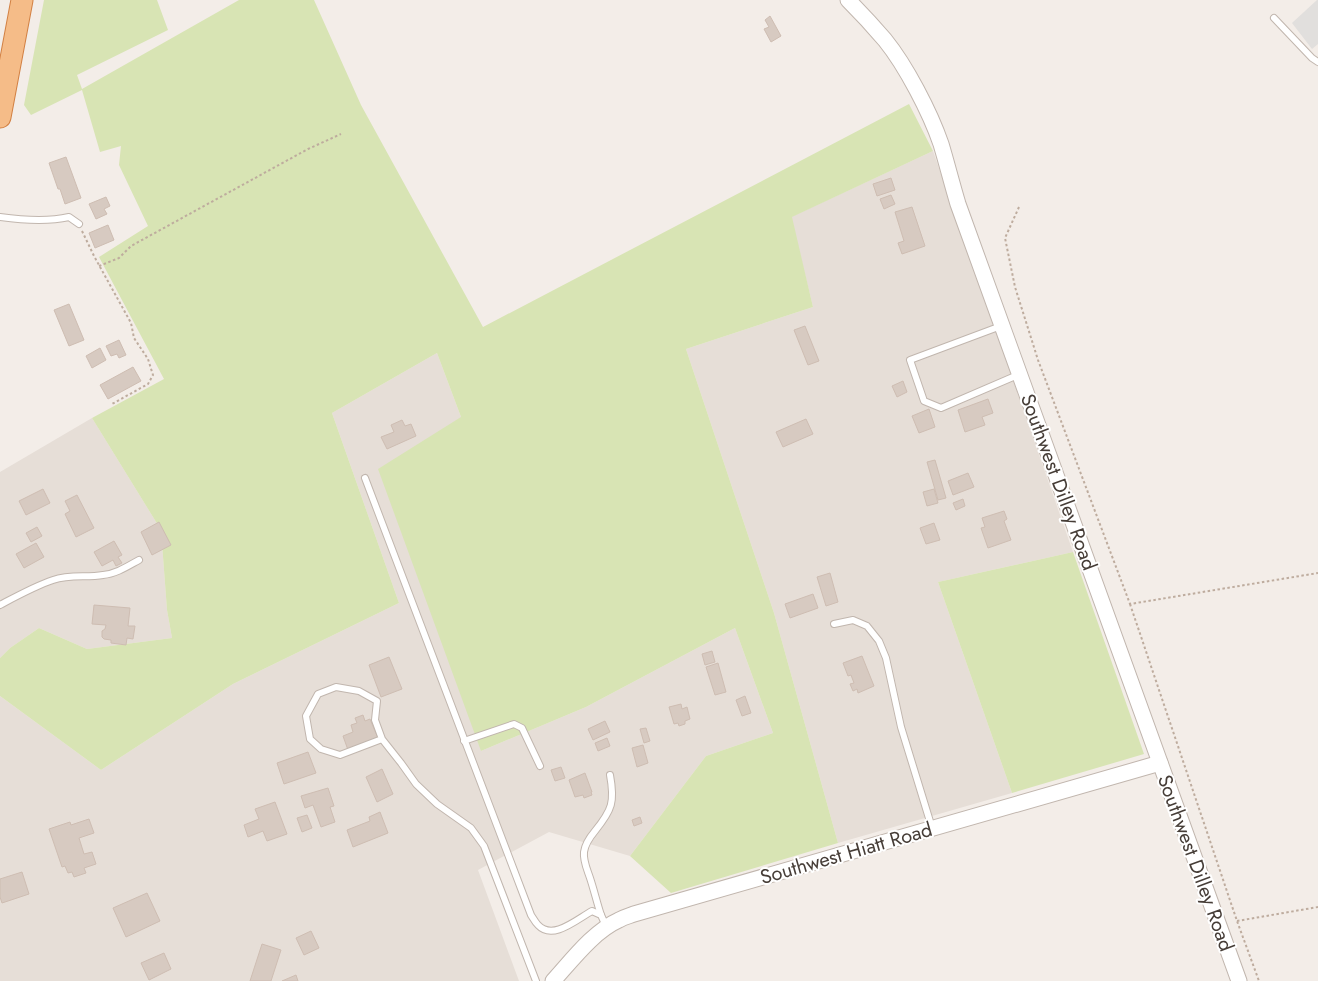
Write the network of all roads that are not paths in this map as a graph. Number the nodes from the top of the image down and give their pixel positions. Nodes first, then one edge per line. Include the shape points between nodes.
1 (22, 0) edge
2 (848, 0) edge
3 (1274, 18) dead end
4 (1316, 59) edge
5 (0, 117) edge
6 (0, 217) edge
7 (78, 224) road end
8 (1002, 325) junction
9 (1020, 374) junction
10 (365, 478) dead end
11 (139, 560) dead end
12 (0, 605) edge
13 (834, 624) dead end
14 (382, 739) junction
15 (464, 741) junction
16 (1160, 763) junction
17 (540, 766) dead end
18 (610, 775) dead end
19 (932, 828) junction
20 (604, 921) junction
21 (536, 981) edge
22 (553, 981) edge
23 (1240, 981) edge

1 - 5 highway
2 - 8 street, Southwest Dilley Road via 886,41 922,100
3 - 4 lane
6 - 7 lane via 28,220 69,217
8 - 9 street, Southwest Dilley Road
8 - 9 lane via 910,360 924,401 941,408
9 - 16 street, Southwest Dilley Road
10 - 15 lane
11 - 12 lane via 104,575 53,580
13 - 19 lane via 853,620 867,626 879,641
14 - 14 lane via 375,720 377,701 360,691 336,687 318,694 306,716 310,739 321,748 340,755
14 - 21 lane via 416,784 471,828 484,846
15 - 17 lane via 514,724 522,728
15 - 20 lane via 538,926 549,932 561,929 592,911
16 - 19 street, Southwest Hiatt Road
16 - 23 street, Southwest Dilley Road
18 - 20 lane via 612,804 585,846 584,853 585,866
19 - 20 street, Southwest Hiatt Road via 619,920
20 - 22 street, Southwest Hiatt Road

